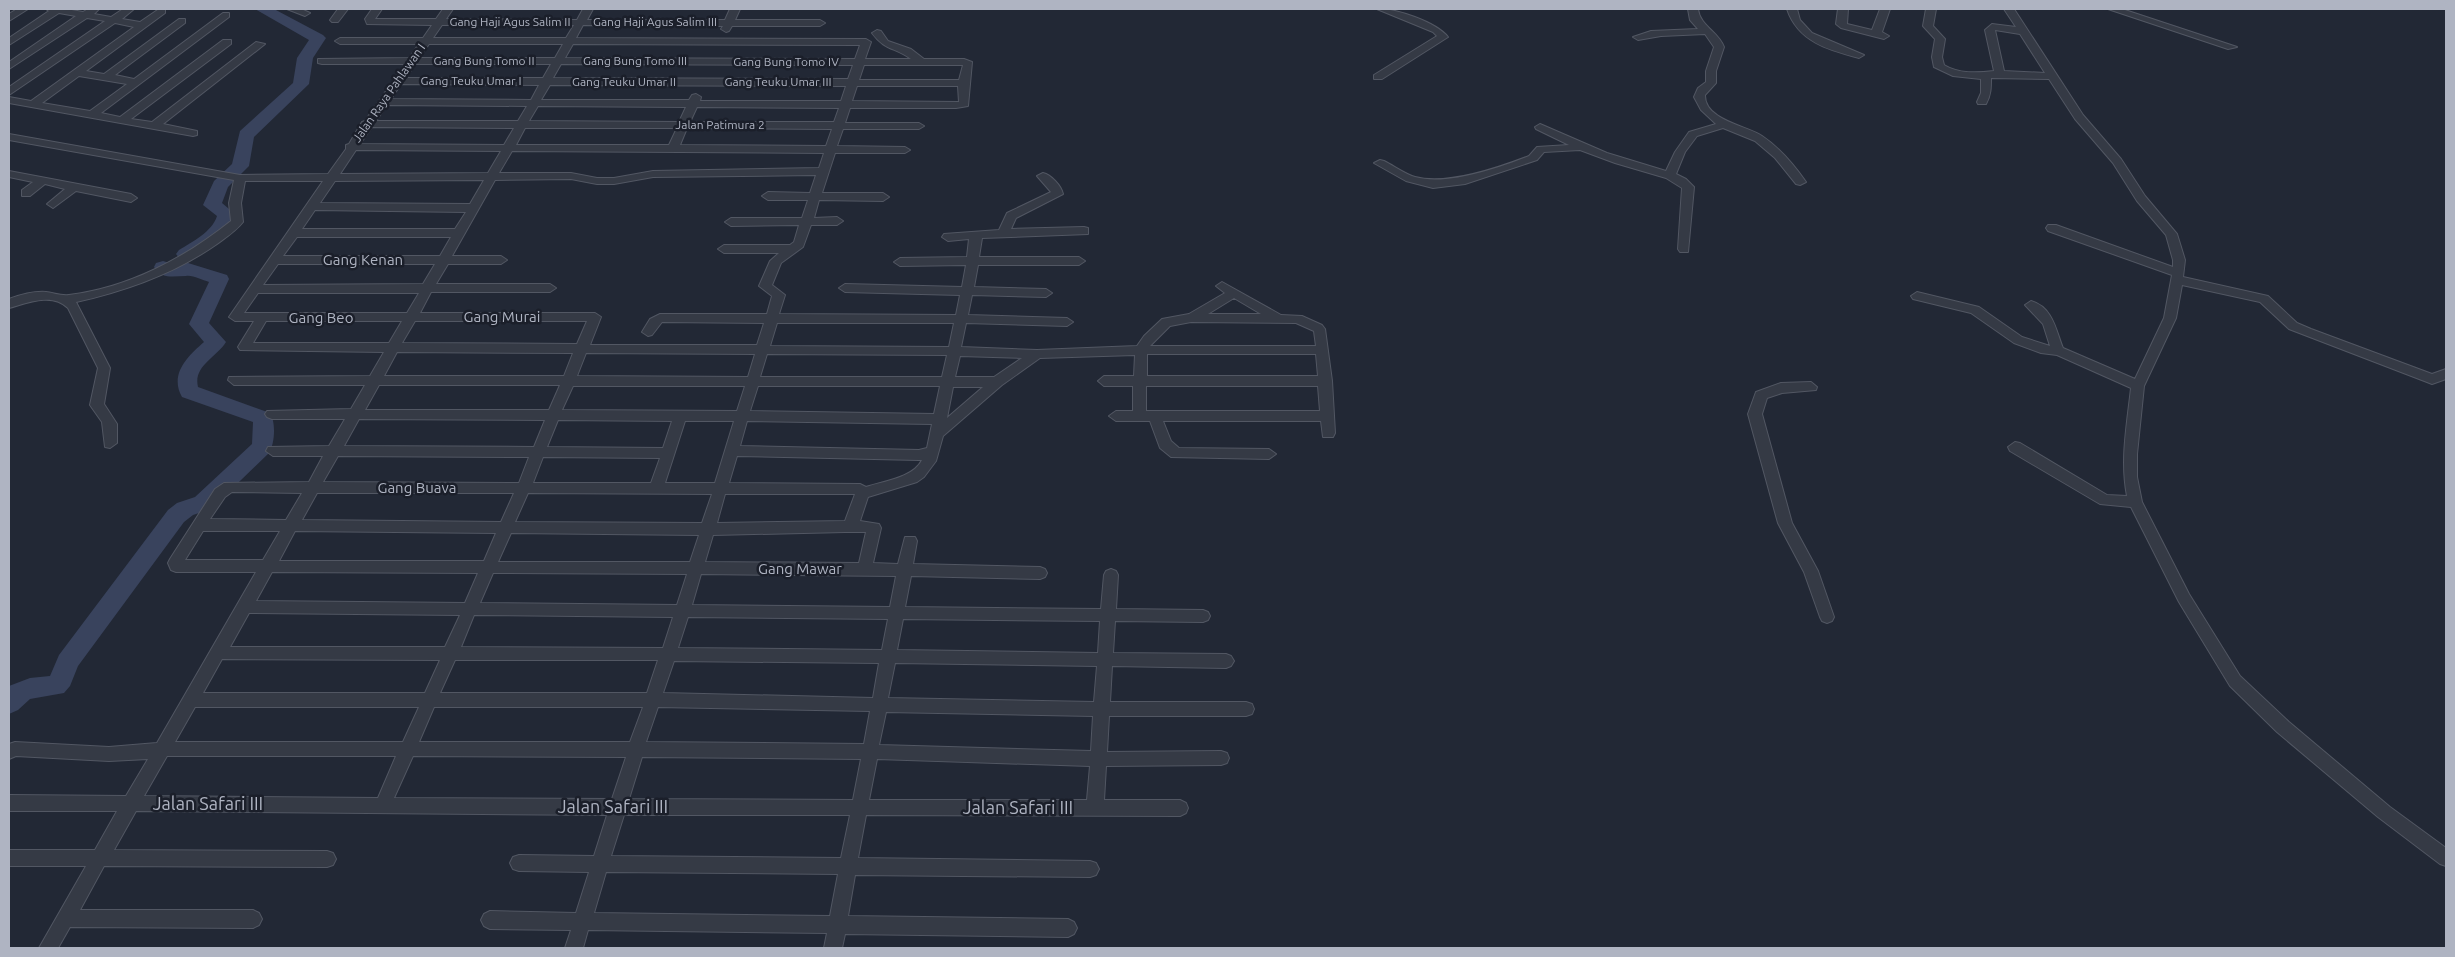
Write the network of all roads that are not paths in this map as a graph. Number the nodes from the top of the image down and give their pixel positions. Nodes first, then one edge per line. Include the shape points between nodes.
1 (23, 9) edge
2 (56, 9) edge
3 (94, 9) edge
4 (129, 9) edge
5 (292, 9) edge
6 (343, 9) edge
7 (377, 9) edge
8 (448, 9) edge
9 (588, 9) edge
10 (735, 9) edge
11 (1382, 9) edge
12 (1693, 9) edge
13 (1792, 9) edge
14 (1843, 9) edge
15 (1885, 9) edge
16 (1931, 9) edge
17 (2009, 9) edge
18 (2113, 9) edge
19 (162, 11) dead end
20 (305, 13) edge
21 (84, 15) junction
22 (226, 15) dead end
23 (9, 18) edge
24 (112, 20) junction
25 (335, 20) dead end
26 (182, 21) dead end
27 (439, 22) junction
28 (581, 22) junction
29 (729, 23) junction
30 (820, 23) dead end
31 (141, 25) junction
32 (1707, 31) junction
33 (2022, 31) junction
34 (877, 33) dead end
35 (1638, 37) dead end
36 (340, 41) dead end
37 (426, 41) junction
38 (9, 42) edge
39 (227, 42) dead end
40 (569, 42) junction
41 (721, 42) junction
42 (260, 44) dead end
43 (2232, 46) dead end
44 (1859, 55) dead end
45 (322, 61) dead end
46 (411, 61) junction
47 (712, 61) junction
48 (558, 62) junction
49 (860, 62) junction
50 (922, 62) junction
51 (9, 66) edge
52 (76, 72) junction
53 (2000, 74) junction
54 (1986, 75) junction
55 (2050, 76) junction
56 (106, 77) junction
57 (1378, 77) dead end
58 (397, 81) junction
59 (134, 82) junction
60 (546, 82) junction
61 (703, 82) junction
62 (854, 82) junction
63 (963, 83) junction
64 (9, 92) edge
65 (9, 100) edge
66 (383, 102) junction
67 (1982, 102) dead end
68 (534, 103) junction
69 (693, 103) junction
70 (33, 104) junction
71 (847, 104) junction
72 (92, 115) junction
73 (123, 120) junction
74 (366, 124) junction
75 (1723, 124) junction
76 (521, 125) junction
77 (684, 125) junction
78 (154, 126) junction
79 (839, 126) junction
80 (920, 126) dead end
81 (1540, 127) dead end
82 (193, 133) dead end
83 (9, 137) edge
84 (350, 148) junction
85 (508, 148) junction
86 (673, 148) junction
87 (832, 149) junction
88 (1582, 149) junction
89 (905, 150) dead end
90 (1380, 163) dead end
91 (824, 171) junction
92 (9, 174) edge
93 (218, 174) joint
94 (1670, 175) junction
95 (1043, 176) dead end
96 (238, 177) junction
97 (330, 177) junction
98 (492, 177) junction
99 (42, 180) junction
100 (1800, 182) dead end
101 (74, 187) junction
102 (26, 193) dead end
103 (768, 196) dead end
104 (815, 196) junction
105 (883, 197) dead end
106 (131, 198) dead end
107 (53, 204) dead end
108 (310, 206) junction
109 (472, 208) junction
110 (806, 221) junction
111 (837, 221) dead end
112 (731, 222) dead end
113 (2052, 228) dead end
114 (1084, 231) dead end
115 (293, 233) junction
116 (458, 233) junction
117 (1003, 233) junction
118 (980, 234) junction
119 (948, 236) dead end
120 (724, 249) dead end
121 (793, 249) junction
122 (1684, 249) dead end
123 (278, 260) junction
124 (443, 260) junction
125 (501, 260) dead end
126 (972, 261) junction
127 (1079, 261) dead end
128 (900, 262) dead end
129 (2178, 276) junction
130 (1222, 286) dead end
131 (550, 288) dead end
132 (844, 288) dead end
133 (254, 289) junction
134 (425, 289) junction
135 (967, 291) junction
136 (1046, 293) dead end
137 (1234, 293) junction
138 (1918, 296) dead end
139 (66, 299) junction
140 (9, 304) edge
141 (2031, 305) dead end
142 (262, 318) junction
143 (409, 318) junction
144 (772, 318) junction
145 (1191, 318) junction
146 (960, 319) junction
147 (1278, 319) junction
148 (1067, 322) dead end
149 (648, 332) dead end
150 (392, 348) junction
151 (582, 350) junction
152 (762, 350) junction
153 (1140, 350) junction
154 (1323, 350) junction
155 (953, 351) junction
156 (2059, 351) junction
157 (1037, 354) junction
158 (2446, 374) edge
159 (234, 380) dead end
160 (375, 381) junction
161 (569, 381) junction
162 (1326, 381) junction
163 (753, 382) junction
164 (947, 382) junction
165 (997, 382) junction
166 (1104, 382) dead end
167 (1138, 382) junction
168 (2131, 384) junction
169 (1811, 387) dead end
170 (272, 414) dead end
171 (356, 414) junction
172 (554, 416) junction
173 (680, 416) junction
174 (742, 416) junction
175 (1116, 416) dead end
176 (1139, 416) junction
177 (1155, 416) junction
178 (1327, 416) junction
179 (939, 419) junction
180 (1328, 433) dead end
181 (937, 434) junction
182 (110, 443) dead end
183 (2015, 447) dead end
184 (274, 451) dead end
185 (732, 451) junction
186 (334, 452) junction
187 (538, 452) junction
188 (931, 452) junction
189 (669, 453) junction
190 (1269, 454) dead end
191 (312, 487) junction
192 (523, 489) junction
193 (656, 489) junction
194 (719, 490) junction
195 (862, 493) junction
196 (2129, 502) junction
197 (201, 525) junction
198 (290, 526) junction
199 (505, 527) junction
200 (850, 528) junction
201 (708, 530) junction
202 (910, 541) dead end
203 (268, 567) junction
204 (488, 567) junction
205 (865, 569) junction
206 (696, 570) junction
207 (904, 572) junction
208 (1040, 574) dead end
209 (1111, 575) dead end
210 (245, 607) junction
211 (469, 610) junction
212 (683, 611) junction
213 (896, 614) junction
214 (1109, 616) junction
215 (1203, 616) dead end
216 (1826, 617) dead end
217 (219, 652) junction
218 (449, 654) junction
219 (668, 654) junction
220 (888, 658) junction
221 (1106, 660) junction
222 (1226, 661) dead end
223 (191, 700) junction
224 (652, 700) junction
225 (428, 701) junction
226 (881, 703) junction
227 (1103, 709) junction
228 (1246, 709) dead end
229 (163, 749) junction
230 (636, 749) junction
231 (406, 750) junction
232 (9, 752) edge
233 (871, 752) junction
234 (1221, 758) dead end
235 (1097, 759) junction
236 (9, 803) edge
237 (131, 804) junction
238 (383, 805) junction
239 (617, 807) junction
240 (861, 808) junction
241 (1095, 808) junction
242 (1180, 808) dead end
243 (9, 858) edge
244 (2446, 858) edge
245 (99, 859) junction
246 (327, 859) dead end
247 (519, 863) dead end
248 (600, 864) junction
249 (849, 866) junction
250 (1090, 869) dead end
251 (65, 918) junction
252 (254, 919) dead end
253 (490, 920) dead end
254 (582, 921) junction
255 (838, 923) junction
256 (1068, 928) dead end
257 (48, 948) edge
258 (574, 948) edge
259 (833, 948) edge

1 - 23 street
2 - 21 street
2 - 38 street
3 - 21 street
4 - 24 street
5 - 20 street
6 - 25 street
7 - 27 street, Gang Haji Agus Salim II via 369,21
8 - 27 street, Jalan Raya Pahlawan I
9 - 28 street
10 - 29 street
11 - 57 street via 1436,30 1443,37
12 - 32 street via 1695,21
13 - 44 street via 1797,25 1814,39
14 - 15 street via 1841,24 1880,35
16 - 54 street via 1928,26 1940,39 1939,67 1953,73
17 - 33 street
18 - 43 street
19 - 31 street
21 - 24 street
21 - 51 street
22 - 59 street
24 - 31 street
24 - 64 street
26 - 56 street
27 - 28 street, Gang Haji Agus Salim II
27 - 37 street, Jalan Raya Pahlawan I
28 - 29 street, Gang Haji Agus Salim III
28 - 40 street
29 - 30 street, Gang Haji Agus Salim III
29 - 41 street
31 - 52 street
32 - 35 street
32 - 75 street via 1717,41 1719,52 1710,69 1711,83 1699,97
33 - 53 street via 1997,27 1990,30
33 - 55 street
34 - 50 street via 884,43 907,51
36 - 37 street
37 - 40 street
37 - 46 street, Jalan Raya Pahlawan I
39 - 73 street
40 - 41 street
40 - 48 street
41 - 47 street
41 - 49 street via 866,42
42 - 78 street
45 - 46 street, Gang Bung Tomo II
46 - 48 street, Gang Bung Tomo II
46 - 58 street, Jalan Raya Pahlawan I
47 - 48 street, Gang Bung Tomo III
47 - 49 street, Gang Bung Tomo IV
47 - 61 street
48 - 60 street
49 - 50 street
49 - 62 street
50 - 63 street via 968,63
52 - 56 street
52 - 70 street
53 - 54 street
53 - 55 street
54 - 67 street via 1986,93
55 - 129 street via 2170,234 2179,260
56 - 59 street
58 - 60 street, Gang Teuku Umar I
58 - 66 street, Jalan Raya Pahlawan I
59 - 72 street
60 - 61 street, Gang Teuku Umar II
60 - 68 street
61 - 62 street, Gang Teuku Umar III
61 - 69 street
62 - 63 street, Gang Teuku Umar III
62 - 71 street
63 - 71 street via 964,104
65 - 70 street
66 - 68 street
66 - 74 street, Jalan Raya Pahlawan I
68 - 69 street
68 - 76 street
69 - 71 street
69 - 77 street
70 - 72 street
71 - 79 street
72 - 73 street
73 - 78 street
74 - 76 street, Jalan Patimura 2
74 - 84 street, Jalan Raya Pahlawan I
75 - 94 street via 1693,134 1680,152
75 - 100 street via 1763,141
76 - 77 street, Jalan Patimura 2
76 - 85 street
77 - 79 street, Jalan Patimura 2
77 - 86 street
78 - 82 street
79 - 80 street, Jalan Patimura 2
79 - 87 street
81 - 88 street
83 - 93 street
84 - 85 street
84 - 97 street, Jalan Raya Pahlawan I
85 - 86 street
85 - 98 street
86 - 87 street
87 - 89 street
87 - 91 street
88 - 90 street via 1541,149 1533,158 1523,162 1461,182 1433,184 1410,179
88 - 94 street
91 - 98 street via 653,174 614,181 571,176
91 - 104 street
92 - 99 street
93 - 96 street
94 - 122 street via 1688,187
95 - 117 street via 1058,194 1011,216
96 - 97 street
96 - 139 street via 237,222 198,253 157,274
97 - 98 street
97 - 108 street
98 - 109 street
99 - 101 street
99 - 102 street
101 - 106 street
101 - 107 street
103 - 104 street
104 - 105 street
104 - 110 street
108 - 109 street
108 - 115 street
109 - 116 street
110 - 111 street
110 - 112 street
110 - 121 street via 799,244
113 - 129 street
114 - 117 street
115 - 116 street
115 - 123 street
116 - 124 street
117 - 118 street
118 - 119 street
118 - 126 street via 975,237
120 - 121 street
121 - 144 street via 776,261 765,286 778,295
123 - 124 street, Gang Kenan
123 - 133 street
124 - 125 street, Gang Kenan
124 - 134 street
126 - 127 street
126 - 128 street
126 - 135 street
129 - 158 street via 2264,299 2293,326 2432,379
129 - 168 street via 2170,318
130 - 137 street
131 - 134 street
132 - 135 street
133 - 134 street
133 - 142 street, Gang Beo via 236,315 238,318
134 - 143 street
135 - 136 street
135 - 146 street
137 - 145 street
137 - 147 street
138 - 156 street via 1975,310 2018,340 2041,349
139 - 140 street via 31,297
139 - 182 street via 73,306 104,368 97,404 108,415
141 - 156 street via 2052,329
142 - 143 street, Gang Beo
142 - 150 street via 244,347
143 - 150 street
143 - 151 street, Gang Murai via 595,317
144 - 146 street
144 - 149 street via 660,318
144 - 152 street
145 - 147 street
145 - 153 street via 1166,322
146 - 148 street
146 - 155 street
147 - 154 street via 1298,319 1318,328
150 - 151 street
150 - 160 street
151 - 152 street
151 - 161 street
152 - 155 street
152 - 163 street
153 - 154 street
153 - 157 street
153 - 167 street
154 - 162 street
155 - 157 street
155 - 164 street
156 - 168 street
157 - 165 street
159 - 160 street
160 - 161 street
160 - 171 street
161 - 163 street
161 - 172 street
162 - 167 street
162 - 178 street
163 - 164 street
163 - 174 street
164 - 165 street
164 - 179 street
165 - 181 street
166 - 167 street
167 - 176 street
168 - 196 street
169 - 216 street via 1781,388 1761,395 1755,414 1785,523 1811,571
170 - 171 street
171 - 172 street
171 - 186 street
172 - 173 street
172 - 187 street
173 - 174 street
173 - 189 street
174 - 179 street
174 - 185 street
175 - 176 street
176 - 177 street
177 - 178 street
177 - 190 street via 1166,444 1176,453
178 - 180 street
179 - 181 street
181 - 188 street
183 - 196 street via 2105,500
184 - 186 street
185 - 188 street via 920,455
185 - 194 street
186 - 187 street
186 - 191 street
187 - 189 street
187 - 192 street
188 - 195 street via 920,474
189 - 193 street
191 - 192 street, Gang Buava
191 - 197 street, Gang Buava via 229,487 220,493
191 - 198 street
192 - 193 street, Gang Buava
192 - 199 street
193 - 194 street, Gang Buava
194 - 195 street, Gang Buava via 860,489
194 - 201 street
195 - 200 street
196 - 244 street via 2235,681 2283,727 2384,812
197 - 198 street
197 - 203 street, Gang Mawar via 176,566
198 - 199 street
198 - 203 street
199 - 201 street
199 - 204 street
200 - 201 street
200 - 205 street via 874,528
201 - 206 street
202 - 207 street
203 - 204 street, Gang Mawar
203 - 210 street
204 - 206 street, Gang Mawar
204 - 211 street
205 - 206 street, Gang Mawar
205 - 207 street, Gang Mawar
206 - 212 street
207 - 208 street, Gang Mawar
207 - 213 street
209 - 214 street
210 - 211 street
210 - 217 street
211 - 212 street
211 - 218 street
212 - 213 street
212 - 219 street
213 - 214 street
213 - 220 street
214 - 215 street
214 - 221 street
217 - 218 street
217 - 223 street
218 - 219 street
218 - 225 street
219 - 220 street
219 - 224 street
220 - 221 street
220 - 226 street
221 - 222 street
221 - 227 street
223 - 225 street
223 - 229 street
224 - 225 street
224 - 226 street
224 - 230 street
225 - 231 street
226 - 227 street
226 - 233 street
227 - 228 street
227 - 235 street
229 - 231 street
229 - 232 street
229 - 237 street
230 - 231 street
230 - 233 street
230 - 239 street
231 - 238 street
233 - 235 street
233 - 240 street
234 - 235 street
235 - 241 street
236 - 237 street, Jalan Safari III
237 - 238 street, Jalan Safari III
237 - 245 street
238 - 239 street, Jalan Safari III
239 - 240 street, Jalan Safari III
239 - 248 street
240 - 241 street, Jalan Safari III
240 - 249 street
241 - 242 street, Jalan Safari III
243 - 245 street
245 - 246 street
245 - 251 street
247 - 248 street
248 - 249 street
248 - 254 street
249 - 250 street
249 - 255 street
251 - 252 street
251 - 257 street
253 - 254 street
254 - 255 street
254 - 258 street
255 - 256 street
255 - 259 street

